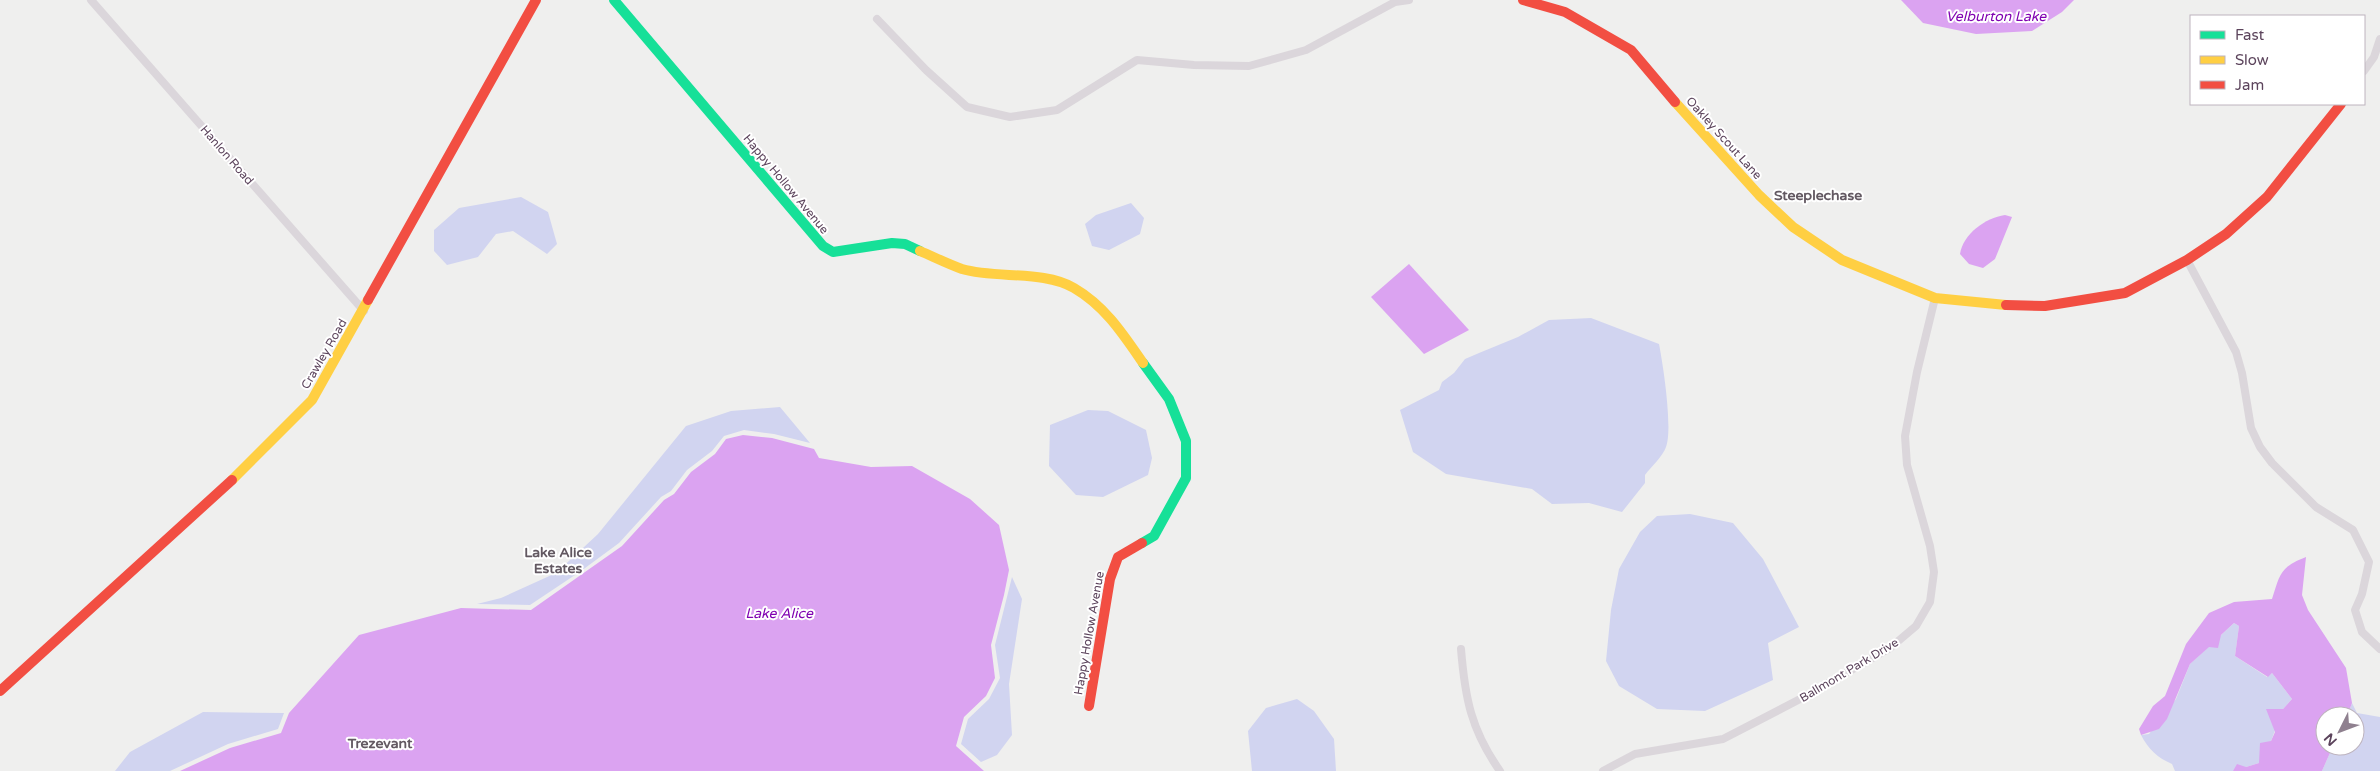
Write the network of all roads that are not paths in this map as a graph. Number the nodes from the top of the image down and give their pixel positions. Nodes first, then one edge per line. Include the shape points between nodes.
1 (91, 0) edge
2 (536, 0) edge
3 (614, 0) edge
4 (1409, 0) edge
5 (1523, 0) edge
6 (877, 19) dead end
7 (2380, 39) edge
8 (2365, 70) edge
9 (2340, 105) edge
10 (2187, 260) junction
11 (1935, 298) junction
12 (364, 311) junction
13 (1461, 649) dead end
14 (2380, 649) edge
15 (0, 691) edge
16 (1089, 706) dead end
17 (1500, 771) edge
18 (1603, 771) edge

1 - 12 street, Hanlon Road
2 - 12 street, Crawley Road
3 - 16 street, Happy Hollow Avenue via 823,246 833,252 905,244 964,269 1058,281 1073,287 1096,303 1116,324 1169,399 1186,441 1186,478 1154,536 1118,557 1110,578
4 - 6 street via 1396,2 1306,50 1249,66 1137,60 1057,110 1010,117 967,107
5 - 11 street, Oakley Scout Lane via 1565,12 1631,50 1732,166 1793,227 1842,260
7 - 8 street
9 - 10 street, Oakley Scout Lane via 2268,197 2226,234
10 - 11 street, Oakley Scout Lane via 2125,294 2045,306
10 - 14 street via 2234,346 2242,373 2250,428 2260,447 2316,507 2353,530 2369,562 2355,610 2362,632
11 - 18 street, Ballmont Park Drive via 1914,382 1905,436 1907,466 1930,546 1934,572 1930,602 1916,626 1890,648 1723,739 1635,754
12 - 15 street, Crawley Road via 312,400 253,461
13 - 17 street via 1465,694 1472,722 1484,749

